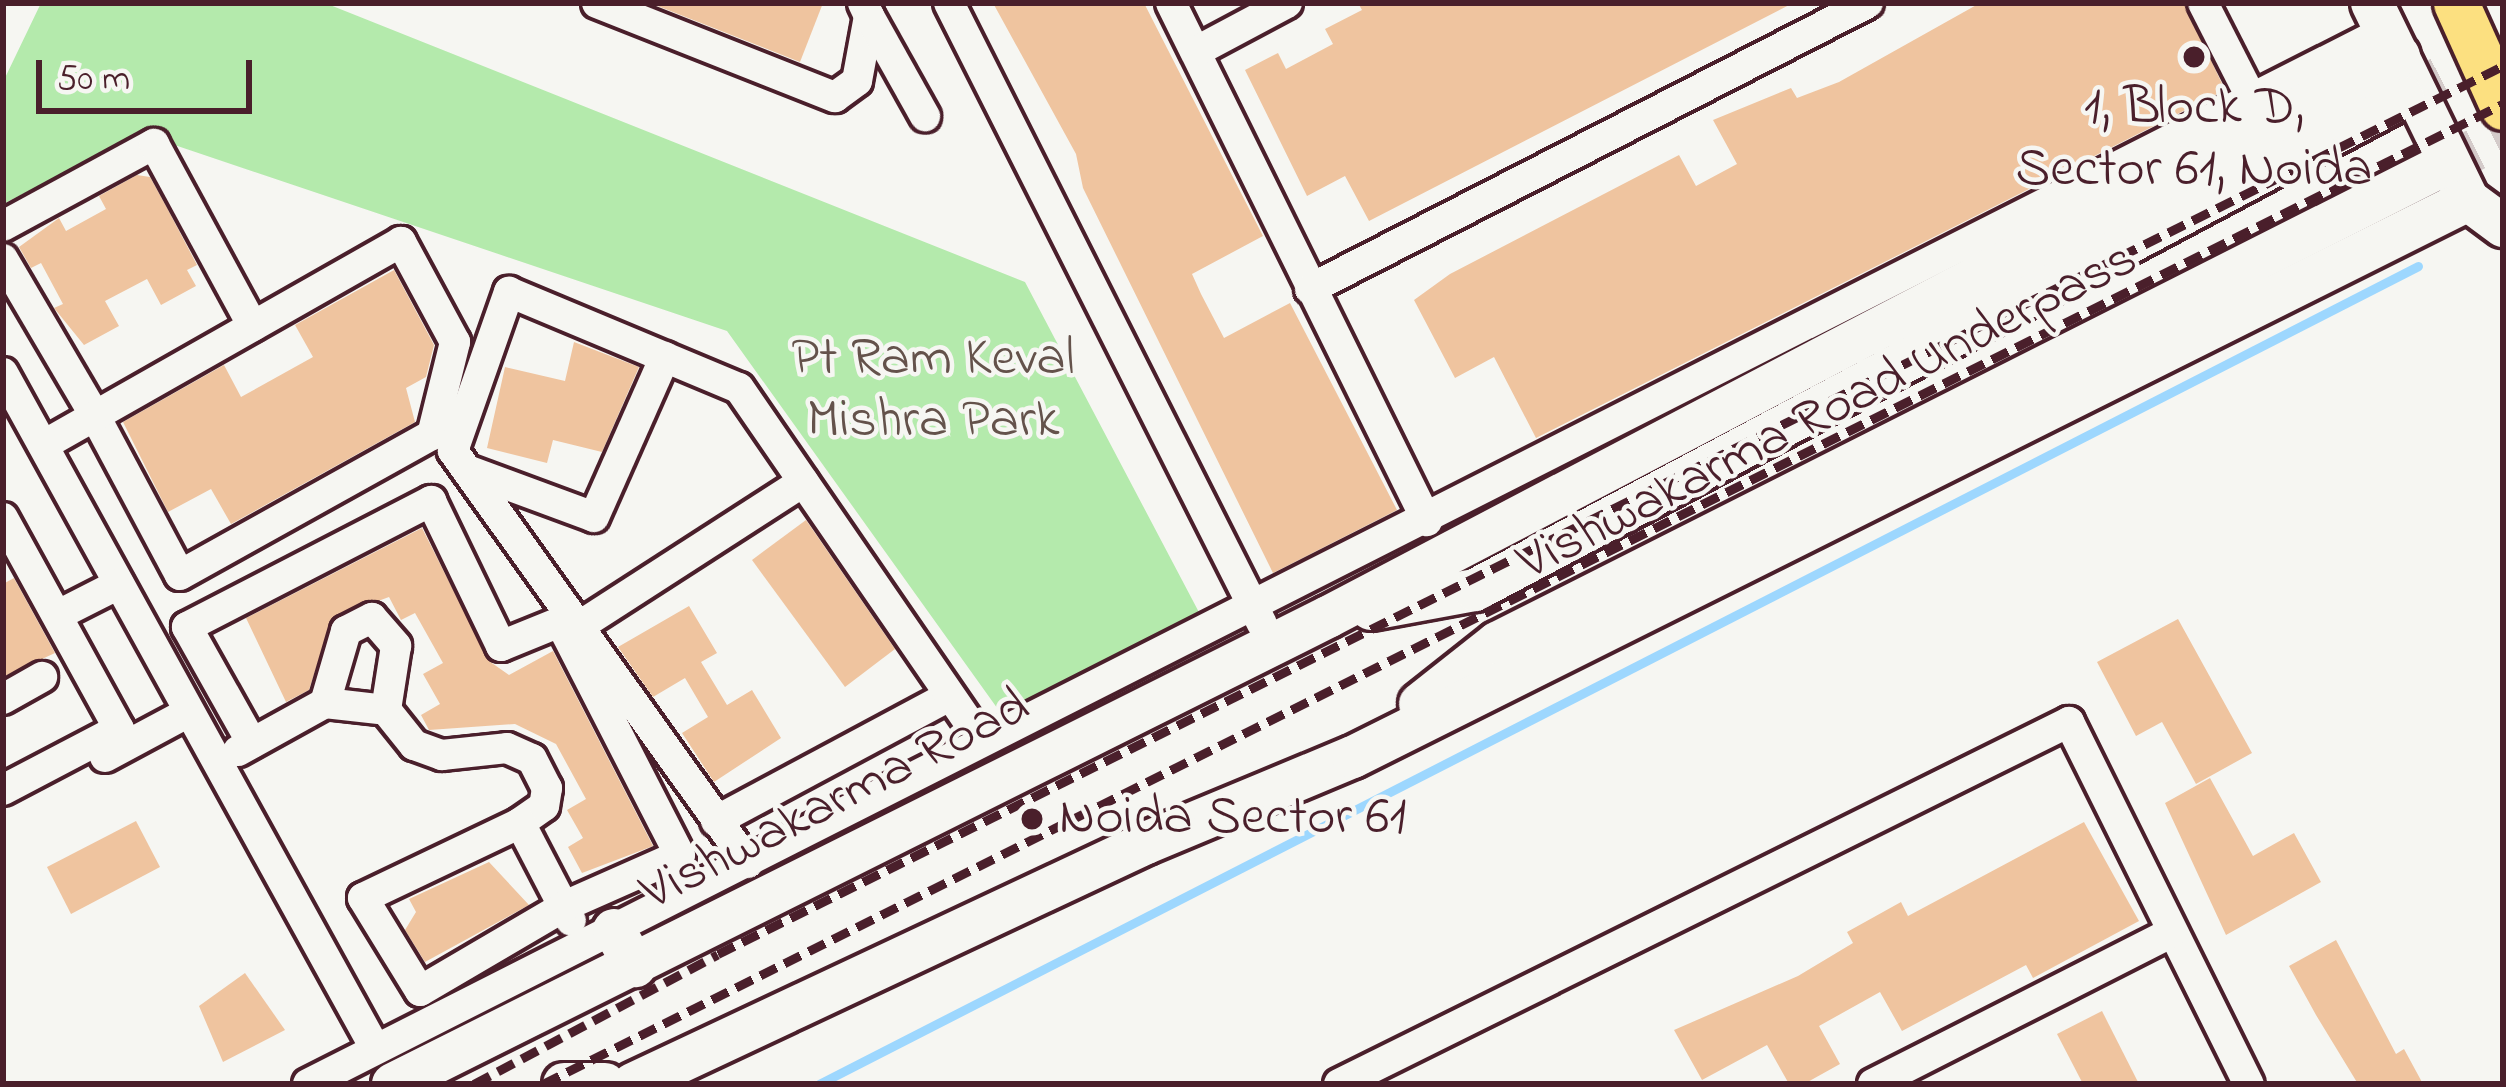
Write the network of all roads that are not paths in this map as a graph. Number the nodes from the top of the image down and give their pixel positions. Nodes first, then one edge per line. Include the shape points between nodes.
1 (596, 3) edge
2 (949, 3) edge
3 (1171, 3) edge
4 (1287, 3) edge
5 (1868, 3) edge
6 (2203, 3) edge
7 (2456, 3) edge
8 (866, 9) edge
9 (1813, 16) edge
10 (2390, 46) edge
11 (1197, 51) junction
12 (2254, 103) junction
13 (2503, 107) edge
14 (925, 116) dead end
15 (2438, 168) tunnel mouth
16 (2468, 200) junction
17 (3, 226) edge
18 (2503, 226) edge
19 (3, 259) edge
20 (1310, 289) junction
21 (253, 326) junction
22 (665, 357) junction
23 (3, 373) edge
24 (95, 416) junction
25 (44, 445) junction
26 (467, 470) junction
27 (803, 482) junction
28 (3, 518) edge
29 (1427, 520) junction
30 (119, 584) junction
31 (59, 614) junction
32 (1328, 617) joint
33 (578, 626) junction
34 (1263, 627) junction
35 (42, 676) dead end
36 (3, 700) edge
37 (325, 703) junction
38 (386, 710) junction
39 (189, 712) junction
40 (252, 743) junction
41 (1353, 757) junction
42 (218, 763) junction
43 (3, 790) edge
44 (3, 811) edge
45 (716, 821) junction
46 (520, 823) junction
47 (748, 863) junction
48 (565, 906) junction
49 (2172, 932) junction
50 (610, 947) junction
51 (384, 1066) edge
52 (1882, 1082) edge
53 (308, 1084) edge
54 (565, 1084) edge
55 (605, 1084) edge
56 (633, 1084) edge
57 (1340, 1084) edge
58 (2249, 1084) edge

1 - 8 street via 835,97 857,81
2 - 34 street
3 - 11 street
4 - 11 street
5 - 9 street
6 - 12 street
7 - 13 main road
8 - 14 street
9 - 20 street
10 - 12 street
10 - 16 main road
10 - 32 main road, Vishwakarma Road Underpass via 1475,590
11 - 20 street
12 - 29 street
15 - 41 main road, Vishwakarma Road Underpass via 1497,643
16 - 18 main road
16 - 41 main road
17 - 21 street via 154,143
19 - 24 street
20 - 29 street
21 - 24 street
21 - 24 street via 401,242 455,342 432,435 180,575
22 - 26 street via 593,517
22 - 26 street via 509,292 454,451
22 - 27 street via 739,388
23 - 25 street
24 - 25 street
25 - 30 street
26 - 33 street
27 - 33 street
27 - 45 street via 958,708
28 - 31 street
29 - 34 street
30 - 31 street
30 - 39 street
31 - 43 street via 119,729
32 - 34 main road, Vishwakarma Road
33 - 45 street
34 - 47 street
34 - 50 main road, Vishwakarma Road
35 - 36 street
37 - 38 street
37 - 38 street via 346,631 372,618 396,646
37 - 40 street
38 - 46 street via 414,746 442,754 507,748 532,759 548,788 544,806
39 - 42 street
39 - 44 street
40 - 42 street
40 - 48 street via 187,627 431,501 501,646 560,622 680,855
41 - 56 main road via 1146,842
42 - 51 street
45 - 47 street
46 - 48 street
46 - 48 street via 363,898 420,991
47 - 50 street
48 - 50 street
49 - 52 street
49 - 57 street via 2068,722
49 - 58 street
50 - 51 main road, Vishwakarma Road
50 - 51 street
51 - 53 street
54 - 55 main road

